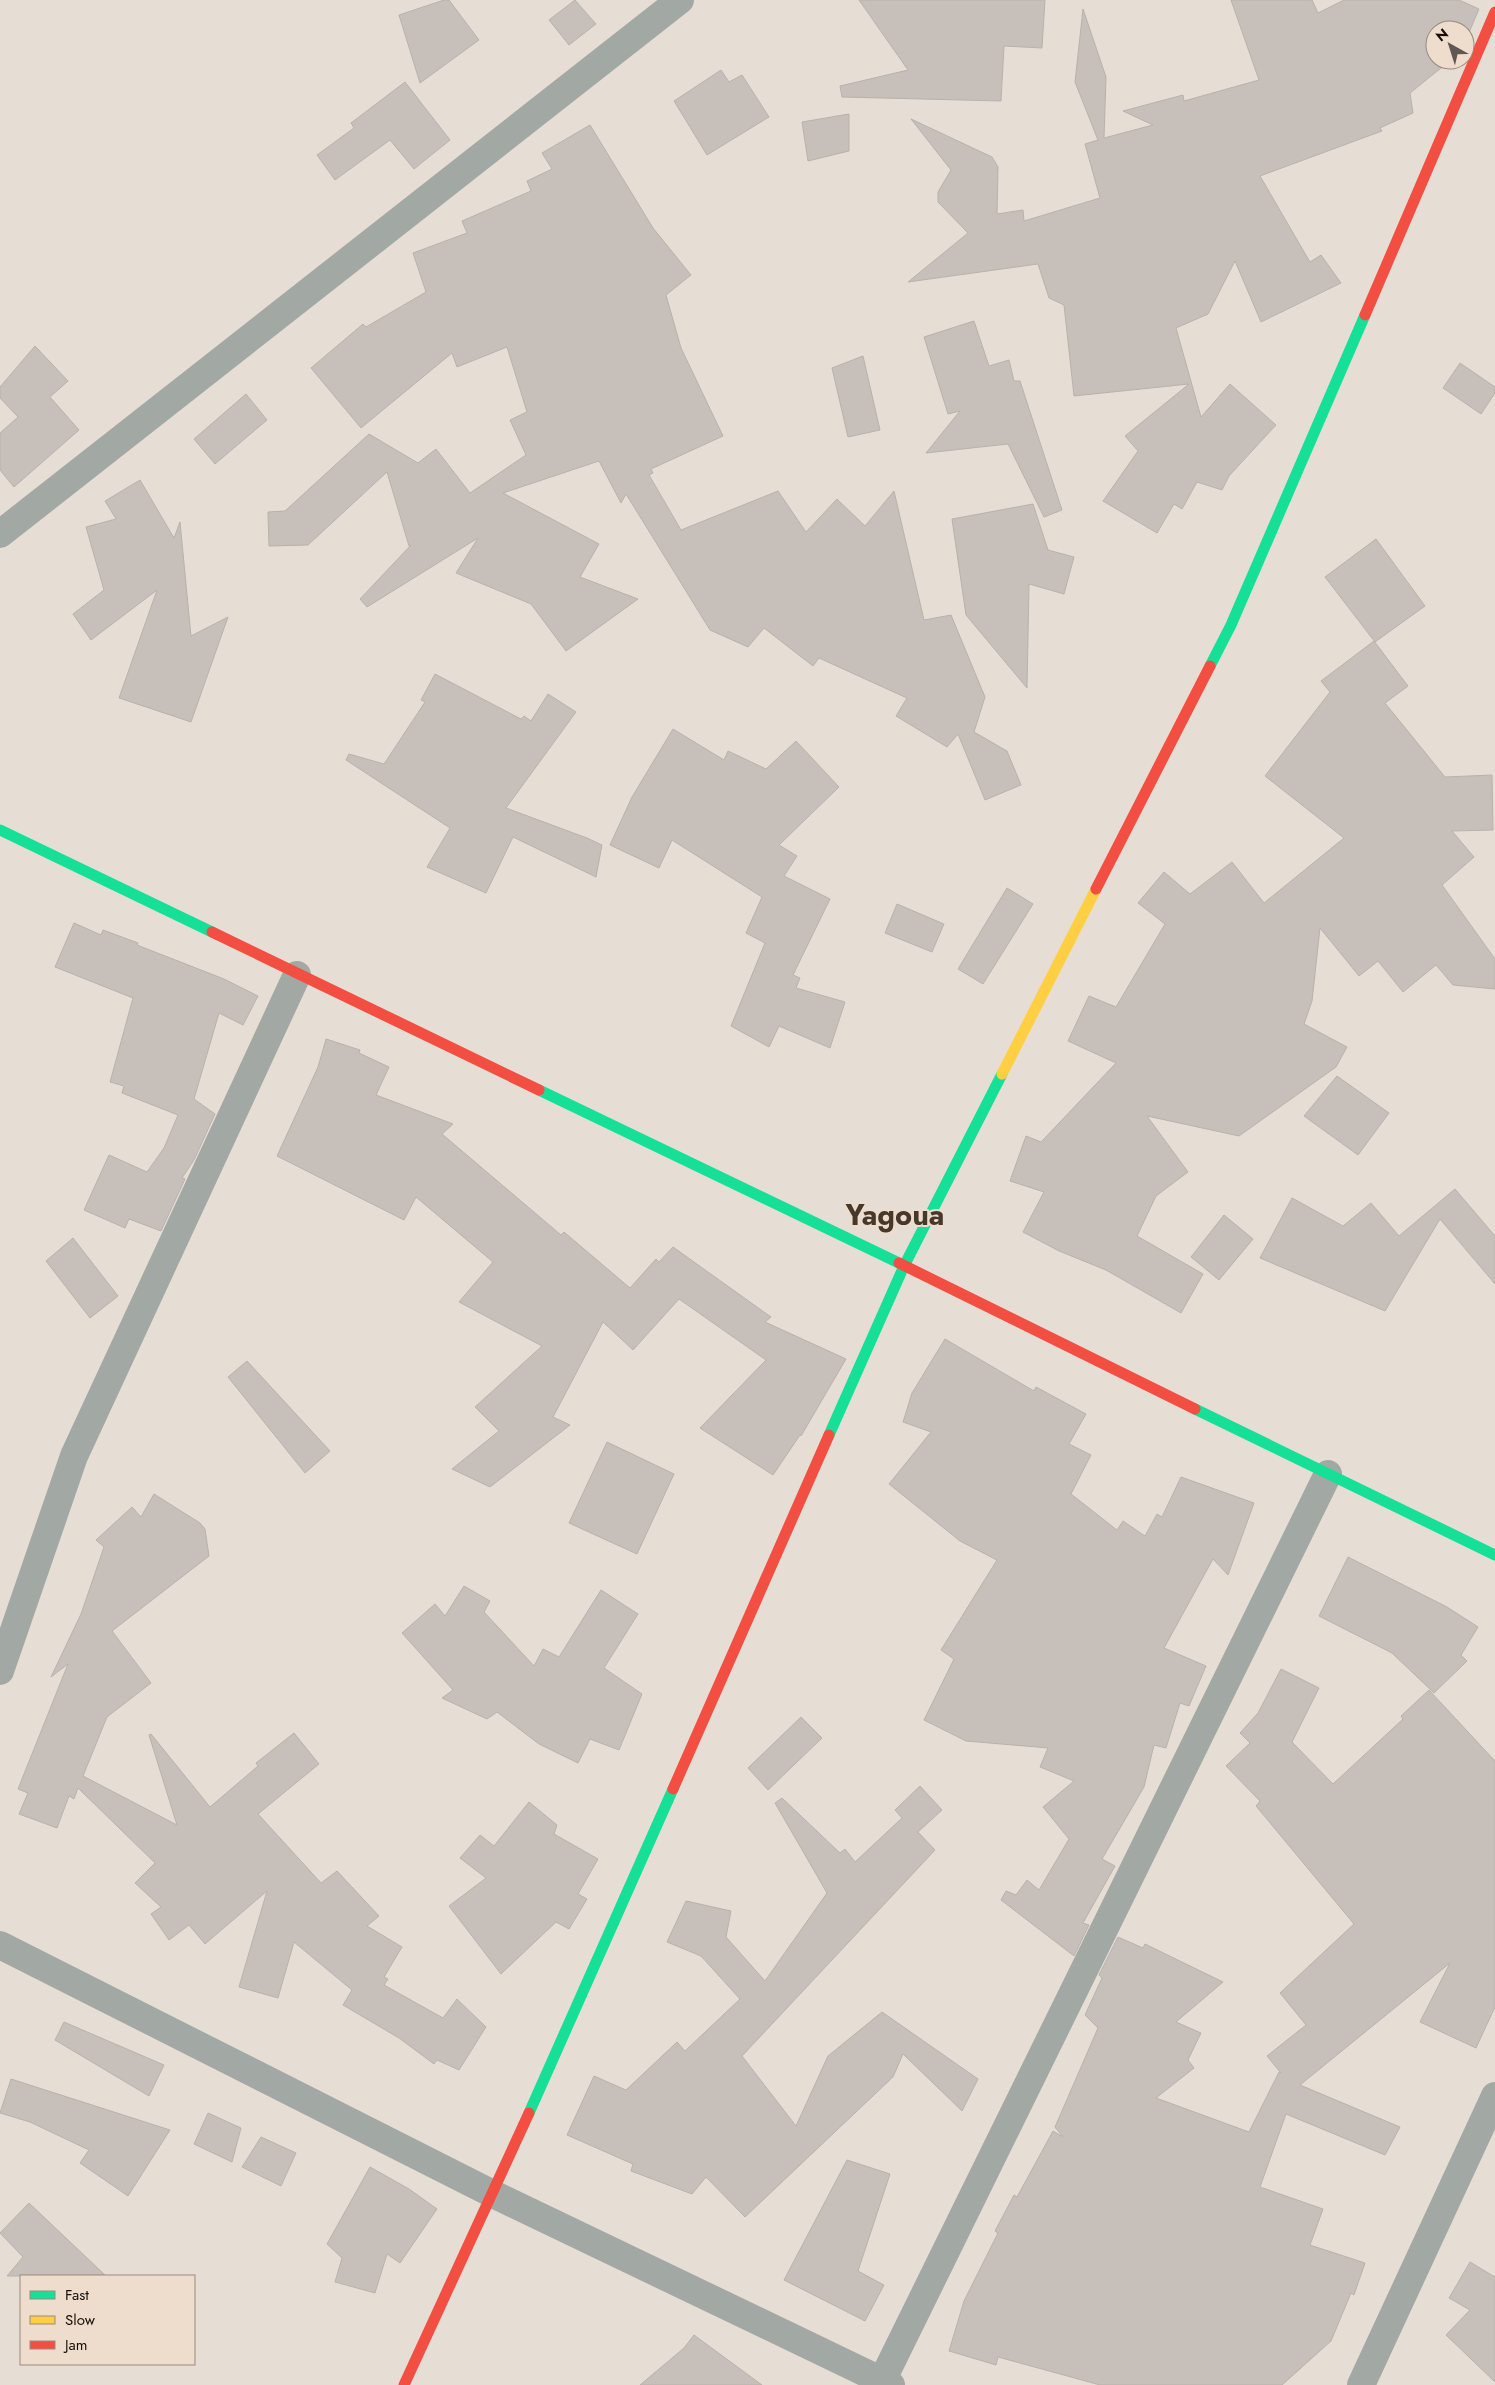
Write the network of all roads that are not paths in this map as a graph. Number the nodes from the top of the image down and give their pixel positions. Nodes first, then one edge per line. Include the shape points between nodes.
1 (680, 0) edge
2 (1495, 12) edge
3 (0, 534) edge
4 (0, 830) edge
5 (297, 975) junction
6 (904, 1266) junction
7 (1328, 1474) junction
8 (1495, 1555) edge
9 (0, 1671) edge
10 (0, 1945) edge
11 (1495, 2096) edge
12 (492, 2194) junction
13 (885, 2384) edge
14 (404, 2385) edge
15 (1361, 2385) edge

1 - 3 street
2 - 6 street via 1231,625
4 - 5 street
5 - 6 street
5 - 9 street via 74,1456
6 - 7 street
6 - 12 street
7 - 8 street
7 - 13 street
10 - 12 street
11 - 15 street
12 - 13 street
12 - 14 street

